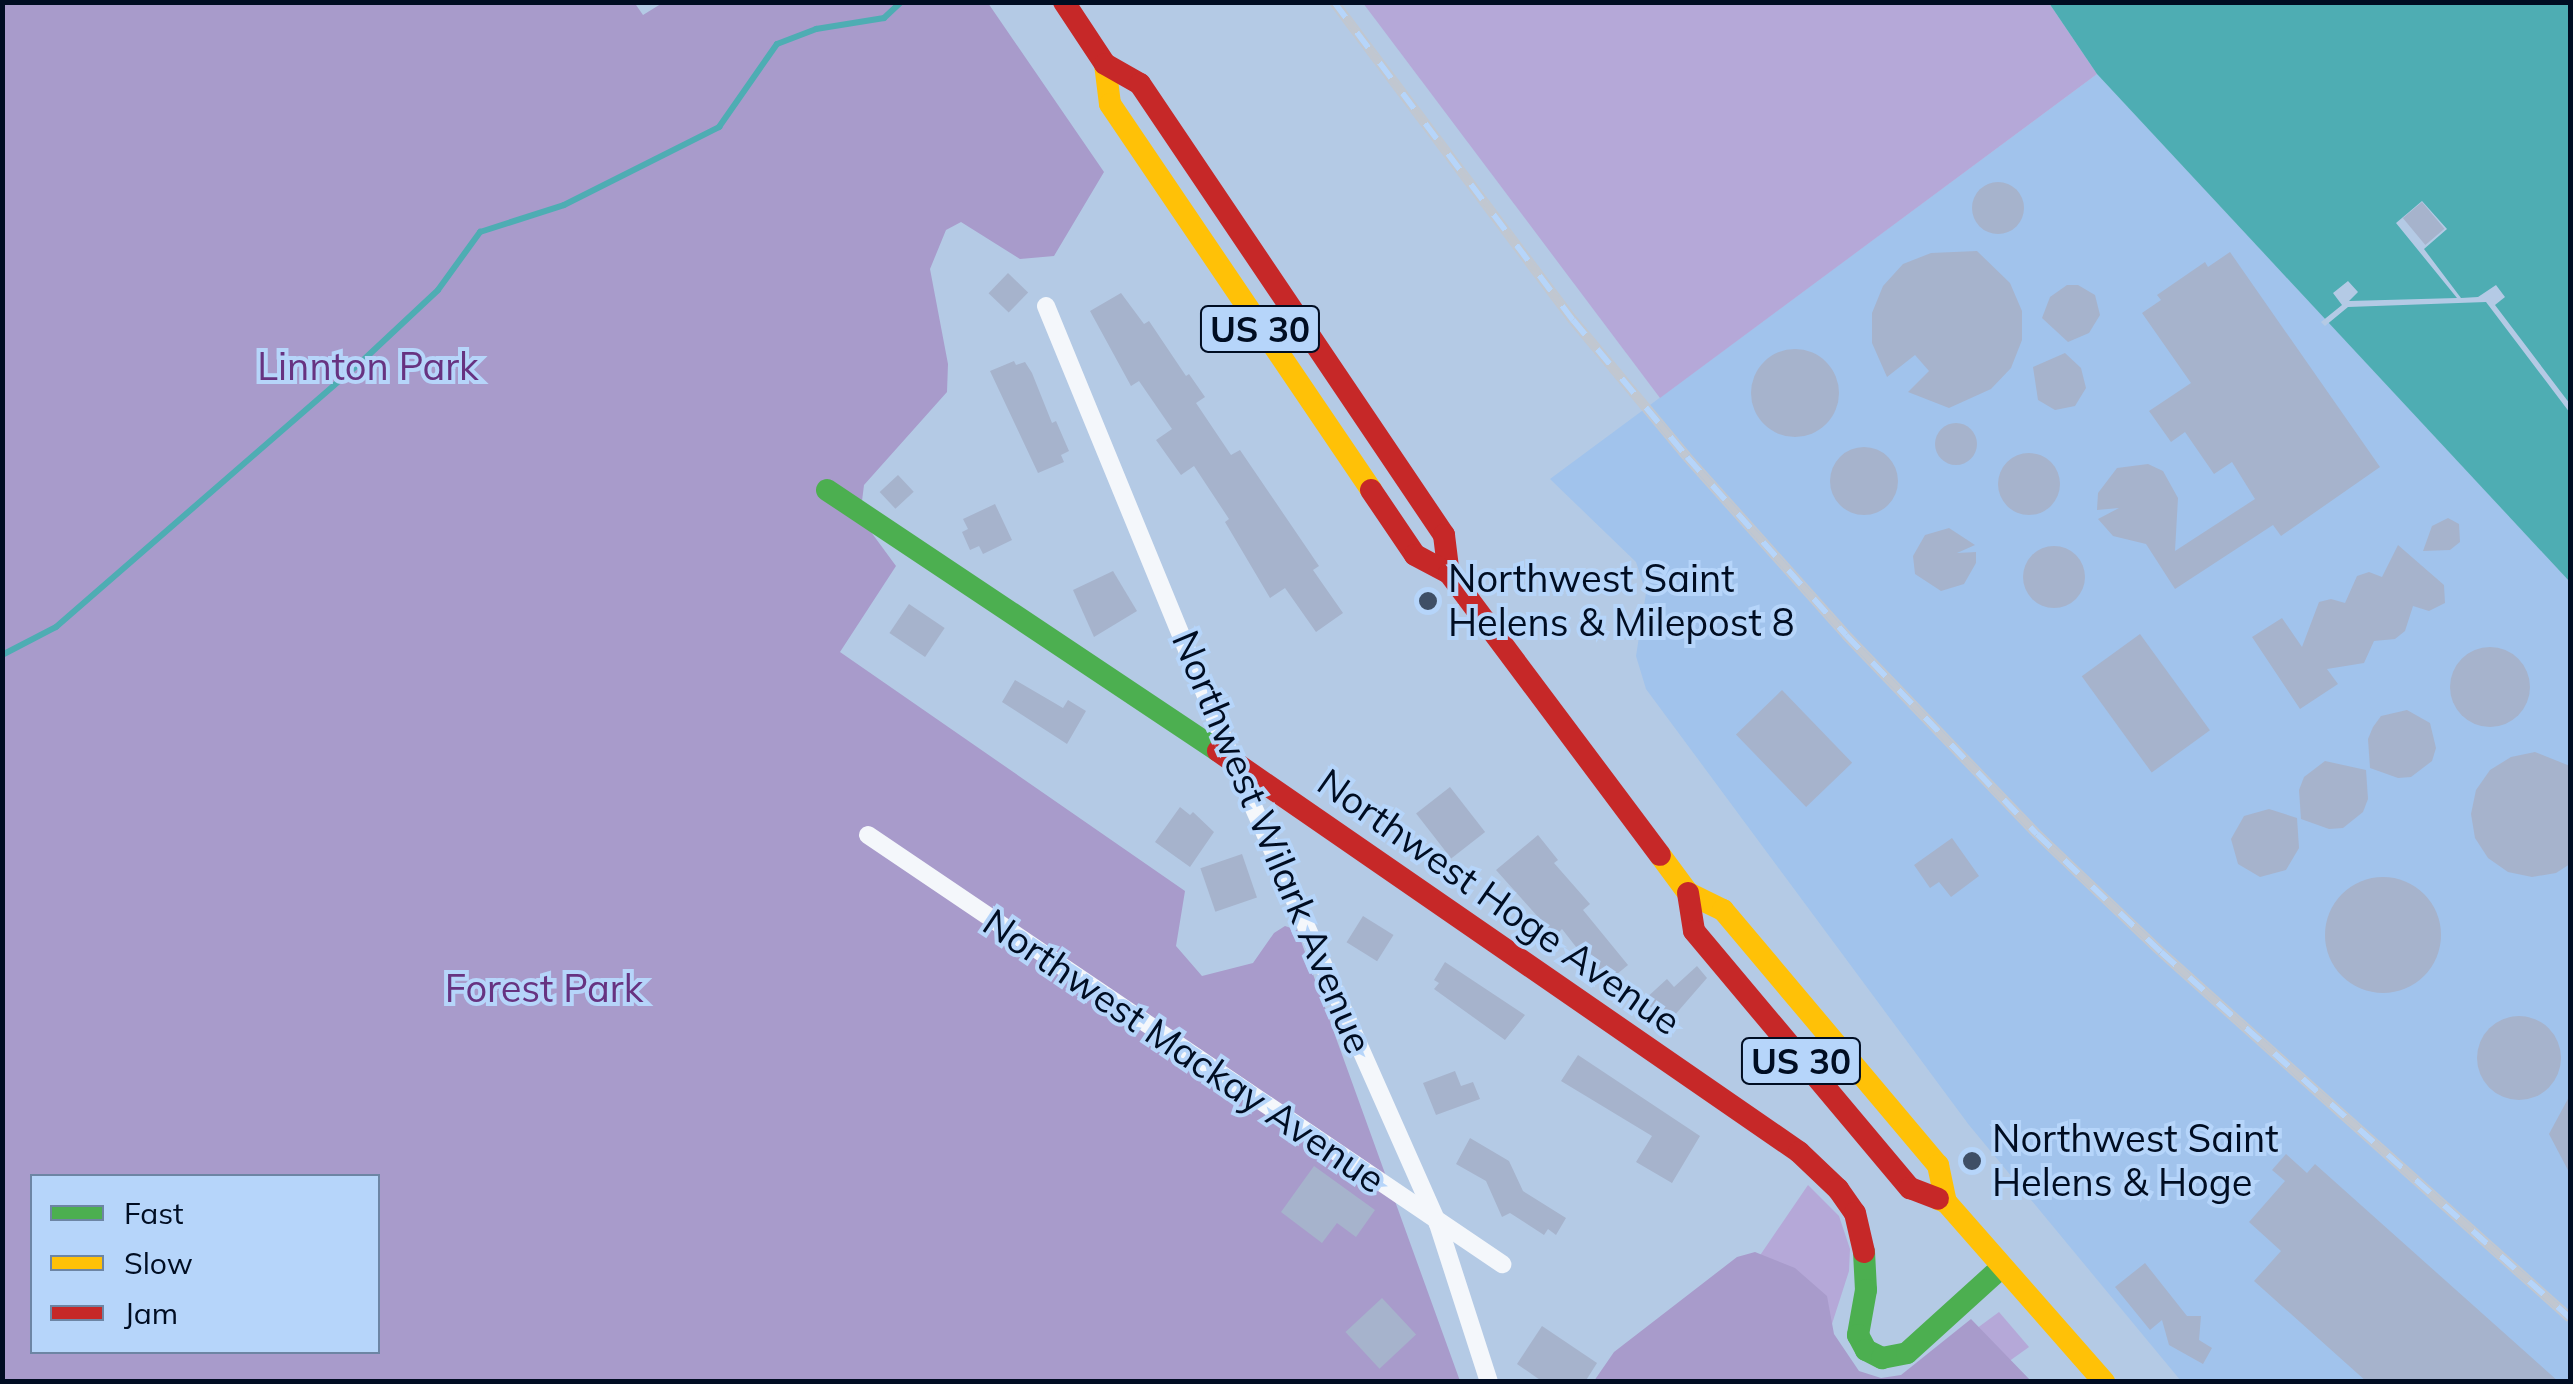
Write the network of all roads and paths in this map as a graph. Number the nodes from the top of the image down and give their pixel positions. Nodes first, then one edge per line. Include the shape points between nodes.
1 (1064, 2) edge
2 (1105, 64) junction
3 (1046, 306) dead end
4 (828, 490) dead end
5 (1448, 573) junction
6 (1234, 761) junction
7 (868, 835) dead end
8 (1688, 893) junction
9 (1946, 1202) junction
10 (1438, 1224) junction
11 (1502, 1264) dead end
12 (2002, 1267) junction
13 (1489, 1382) edge
14 (2104, 1382) edge

1 - 2 main road, US 30
2 - 5 main road, US 30 via 1110,104 1339,446 1415,555
2 - 5 main road, US 30 via 1140,84 1444,535
3 - 6 street, Northwest Wilark Avenue
4 - 6 main road, Northwest Hoge Avenue
5 - 8 main road, US 30
6 - 10 street, Northwest Wilark Avenue
6 - 12 main road, Northwest Hoge Avenue via 1812,1164 1855,1213 1864,1242 1866,1290 1857,1323 1866,1350 1882,1358 1907,1352
7 - 10 street, Northwest Mackay Avenue
8 - 9 main road, US 30 via 1723,910 1938,1165
8 - 9 main road, US 30 via 1694,930 1804,1064 1910,1188
9 - 12 main road, US 30
10 - 11 street, Northwest Mackay Avenue
10 - 13 street, Northwest Wilark Avenue
12 - 14 main road, US 30

